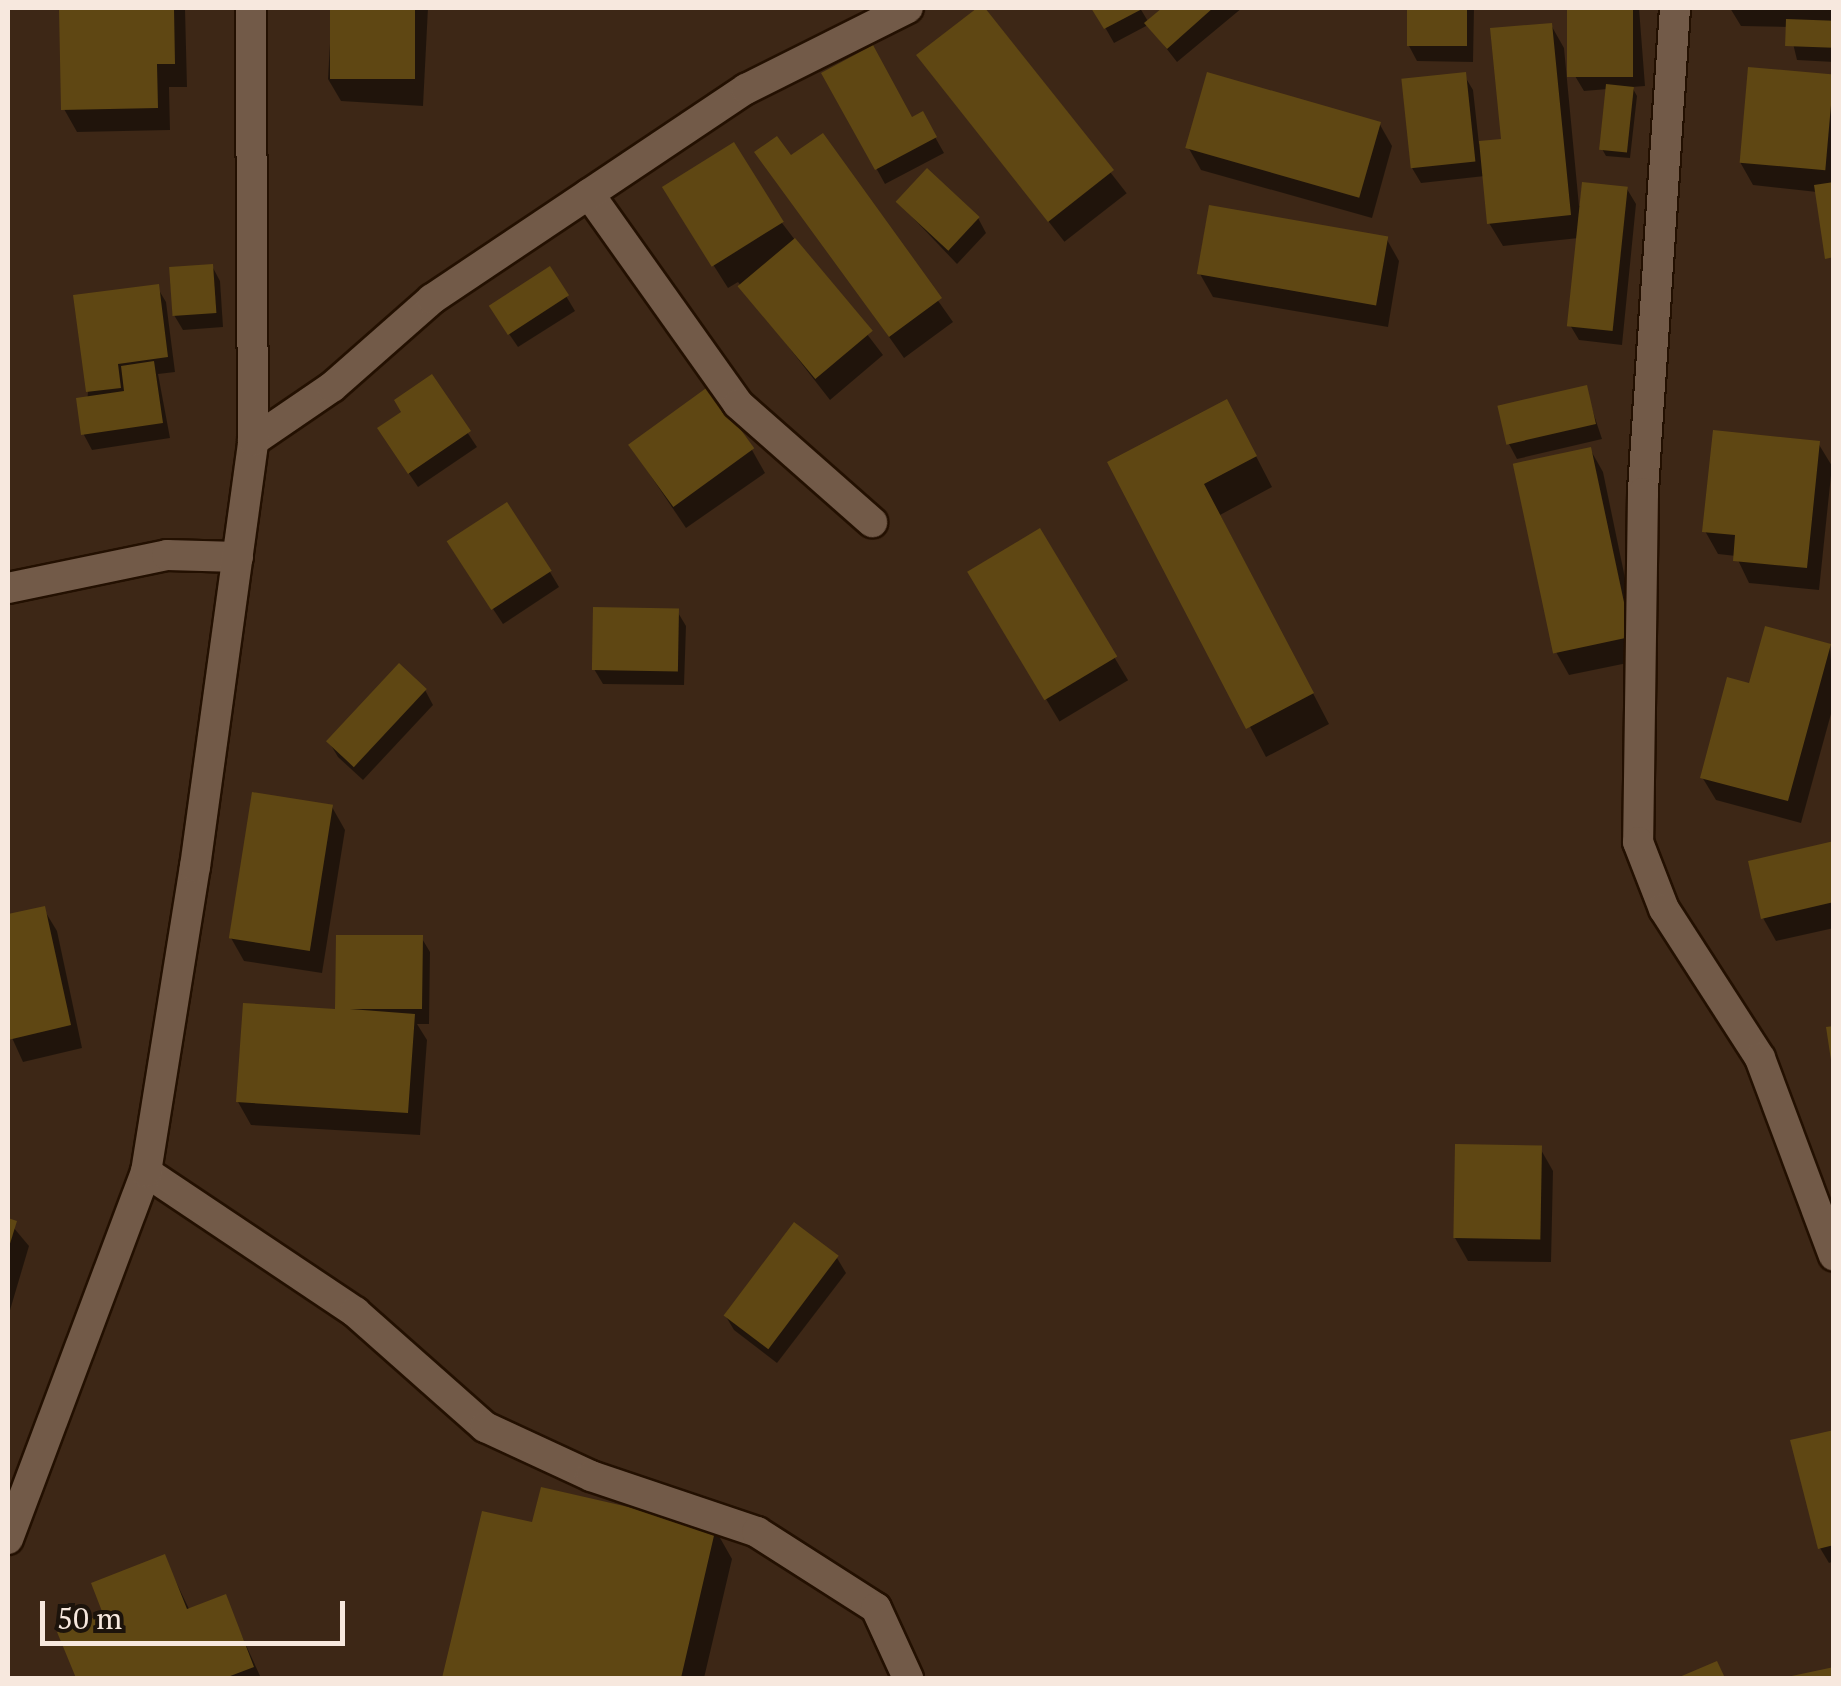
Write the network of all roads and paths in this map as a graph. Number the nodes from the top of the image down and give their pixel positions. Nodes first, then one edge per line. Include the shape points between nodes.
1 (250, 8) edge
2 (908, 8) edge
3 (1676, 8) edge
4 (589, 194) junction
5 (253, 441) junction
6 (872, 522) dead end
7 (238, 557) junction
8 (8, 588) edge
9 (146, 1172) junction
10 (1834, 1256) edge
11 (8, 1539) edge
12 (908, 1678) edge

1 - 5 street
2 - 4 street via 746,89
3 - 10 street via 1643,493 1638,842 1664,908 1760,1058
4 - 5 street via 432,299 332,387
4 - 6 street via 738,404
5 - 7 street
7 - 8 street via 167,555
7 - 9 street
9 - 11 street
9 - 12 street via 355,1312 484,1427 591,1476 757,1532 876,1608

